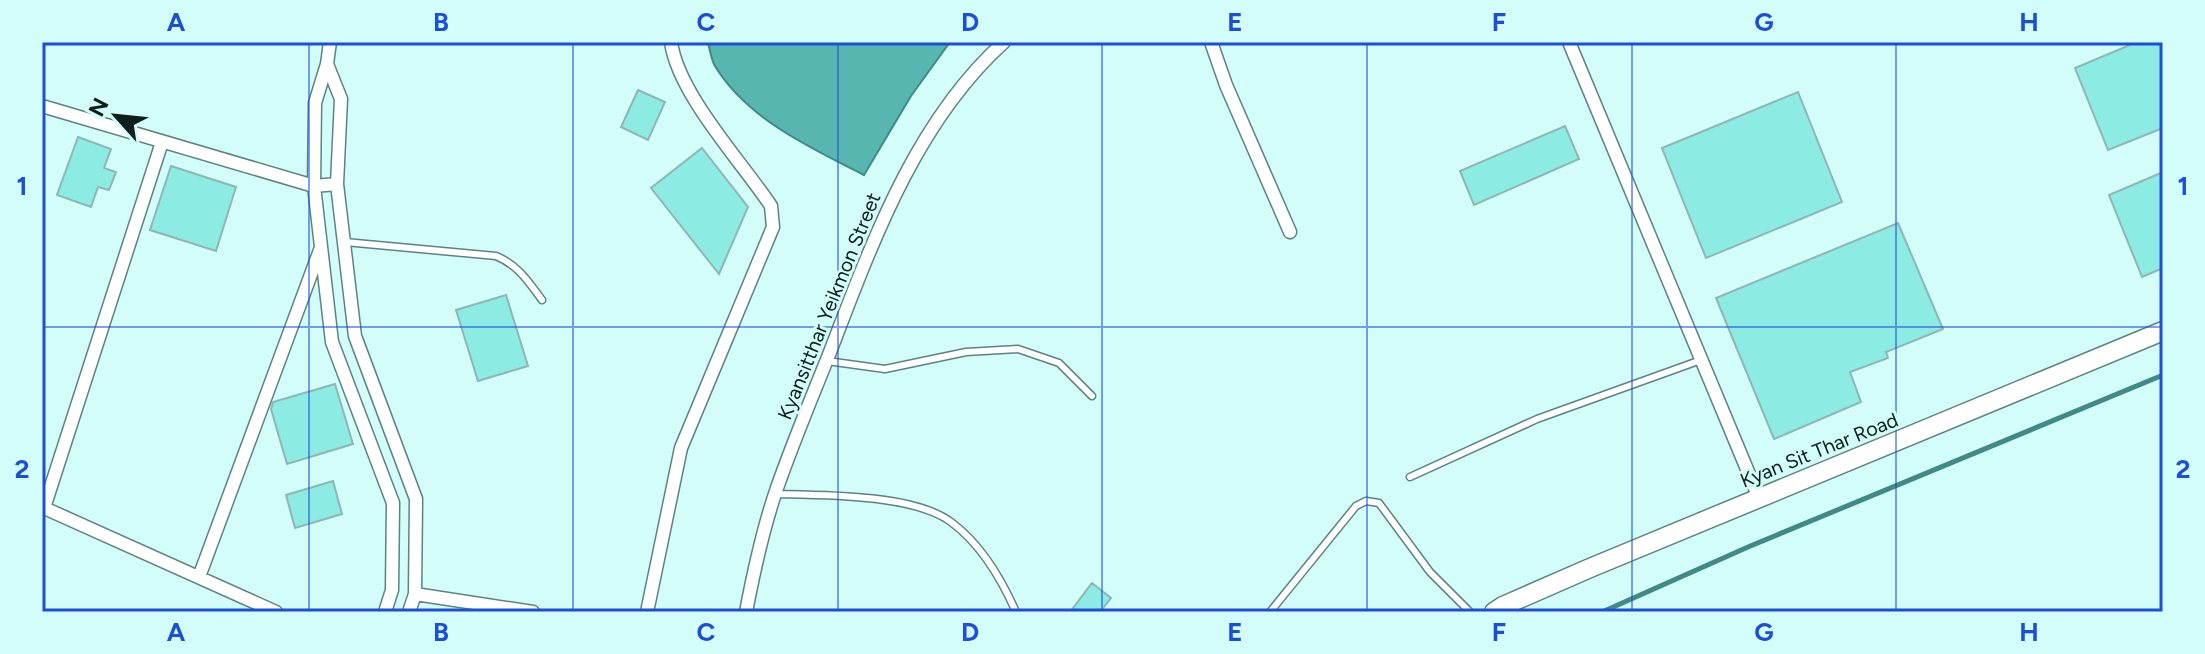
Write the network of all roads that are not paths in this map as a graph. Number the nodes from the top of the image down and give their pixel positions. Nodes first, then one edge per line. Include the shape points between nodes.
1 (330, 42) edge
2 (671, 42) edge
3 (1004, 42) edge
4 (1211, 42) edge
5 (1569, 42) edge
6 (327, 64) junction
7 (42, 106) edge
8 (162, 142) junction
9 (337, 184) junction
10 (314, 186) junction
11 (1290, 232) dead end
12 (345, 242) junction
13 (322, 245) junction
14 (542, 300) dead end
15 (2163, 331) edge
16 (1701, 360) junction
17 (827, 361) junction
18 (1092, 396) dead end
19 (1410, 477) dead end
20 (775, 494) junction
21 (1759, 498) junction
22 (43, 508) edge
23 (199, 577) junction
24 (415, 594) junction
25 (276, 612) edge
26 (385, 612) edge
27 (409, 612) edge
28 (533, 612) edge
29 (647, 612) edge
30 (746, 612) edge
31 (1016, 612) edge
32 (1270, 612) edge
33 (1470, 612) edge
34 (1494, 612) edge

1 - 6 street
2 - 29 street via 685,86 771,206 773,227 681,448
3 - 17 street, Kyansitthar Yeikmon Street via 975,68 903,179
4 - 11 street
5 - 16 street
6 - 9 street via 341,99
6 - 10 street via 315,103
7 - 8 street
8 - 10 street
8 - 22 street
9 - 10 street
9 - 12 street
10 - 13 street
12 - 14 lane via 496,256 523,274
12 - 24 street via 355,336 416,499
13 - 23 street
13 - 26 street via 332,342 393,503 392,590
15 - 21 main road, Kyan Sit Thar Road
16 - 19 lane via 1537,419
16 - 21 street
17 - 18 lane via 885,369 966,352 1018,349 1059,363
17 - 20 street, Kyansitthar Yeikmon Street
20 - 30 street, Kyansitthar Yeikmon Street
20 - 31 lane via 848,496 922,508 949,520 973,541
21 - 34 main road, Kyan Sit Thar Road
22 - 23 street
23 - 25 street
24 - 27 street
24 - 28 street
32 - 33 lane via 1356,506 1366,501 1379,503 1430,572

